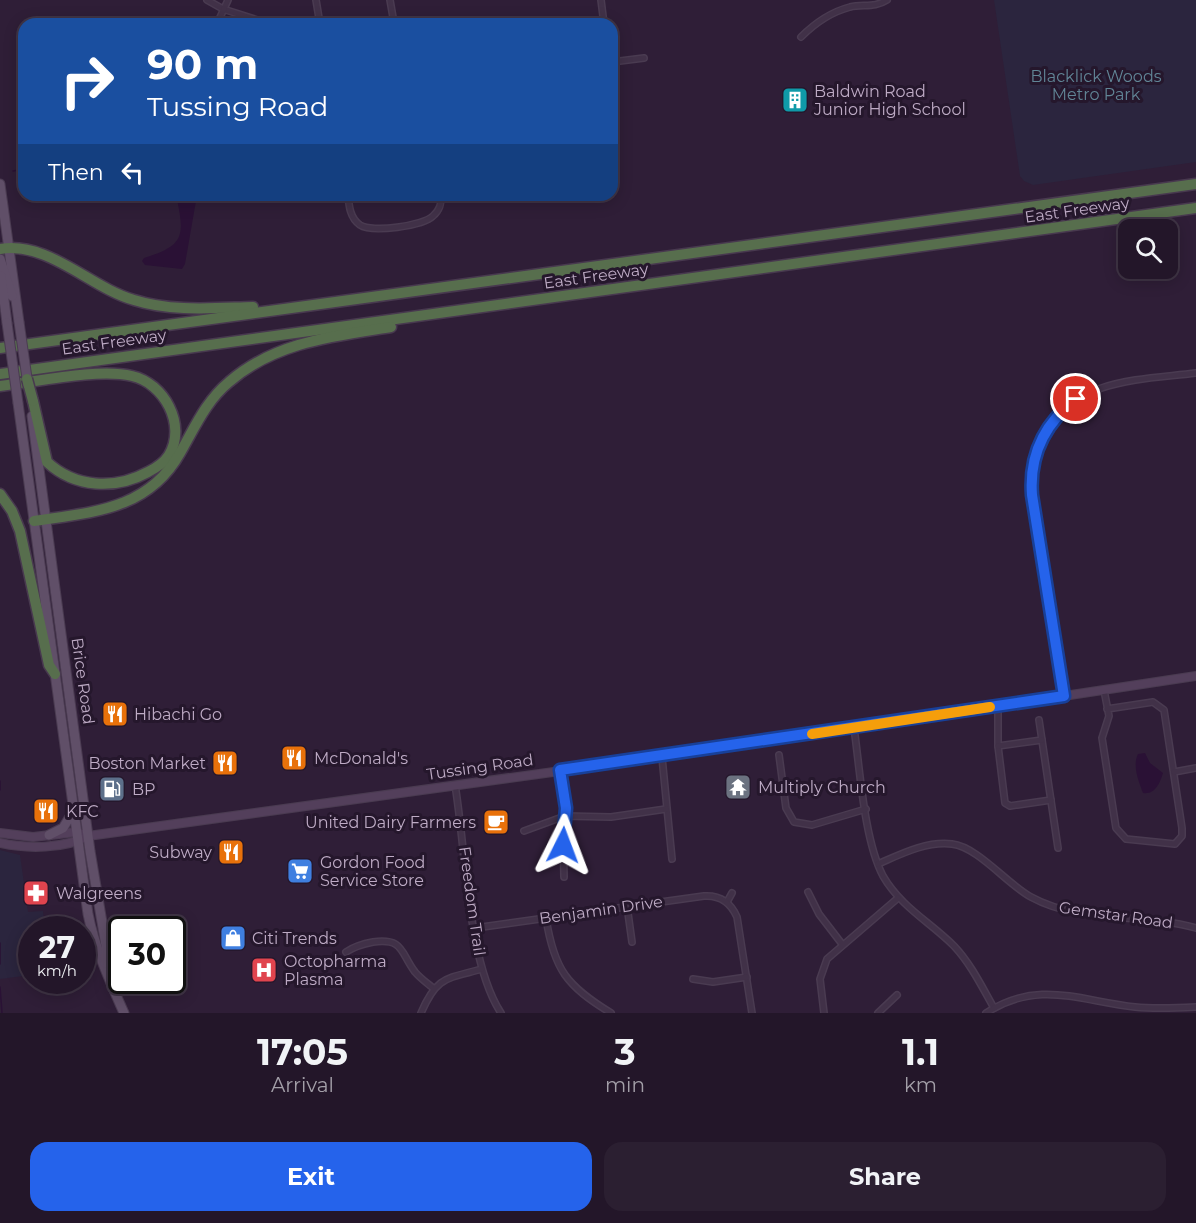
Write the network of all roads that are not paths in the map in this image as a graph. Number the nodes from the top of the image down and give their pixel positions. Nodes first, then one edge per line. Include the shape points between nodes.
1 (207, 0) edge
2 (228, 0) edge
3 (316, 0) edge
4 (390, 0) edge
5 (601, 0) edge
6 (887, 0) edge
7 (223, 9) junction
8 (219, 18) edge
9 (251, 18) edge
10 (319, 18) edge
11 (393, 18) edge
12 (603, 18) edge
13 (801, 37) dead end
14 (644, 58) dead end
15 (618, 61) edge
16 (0, 184) edge
17 (1196, 184) edge
18 (350, 201) edge
19 (440, 201) edge
20 (1196, 208) edge
21 (5, 248) edge
22 (0, 259) edge
23 (0, 270) edge
24 (581, 294) junction
25 (295, 307) junction
26 (19, 321) junction
27 (0, 348) edge
28 (1196, 372) edge
29 (0, 374) edge
30 (27, 379) joint
31 (0, 386) edge
32 (32, 402) junction
33 (27, 470) junction
34 (0, 494) edge
35 (46, 519) junction
36 (34, 521) junction
37 (55, 674) junction
38 (1196, 676) edge
39 (1104, 690) junction
40 (1064, 696) junction
41 (998, 706) junction
42 (1107, 709) junction
43 (1039, 720) dead end
44 (854, 728) junction
45 (1042, 740) junction
46 (998, 746) junction
47 (778, 755) dead end
48 (662, 757) junction
49 (1196, 768) edge
50 (560, 770) junction
51 (1174, 772) junction
52 (455, 785) junction
53 (1051, 800) junction
54 (666, 809) junction
55 (866, 809) junction
56 (74, 810) junction
57 (565, 816) junction
58 (524, 831) dead end
59 (49, 836) junction
60 (77, 836) junction
61 (88, 836) junction
62 (1, 838) edge
63 (1058, 848) dead end
64 (672, 859) dead end
65 (878, 864) junction
66 (564, 877) dead end
67 (808, 892) dead end
68 (732, 893) dead end
69 (898, 898) junction
70 (727, 902) junction
71 (627, 906) junction
72 (546, 918) junction
73 (475, 928) junction
74 (1196, 928) edge
75 (401, 937) dead end
76 (632, 942) dead end
77 (396, 944) junction
78 (842, 944) junction
79 (346, 952) dead end
80 (105, 963) junction
81 (482, 969) junction
82 (747, 977) junction
83 (693, 979) dead end
84 (433, 988) junction
85 (897, 995) dead end
86 (1196, 1007) edge
87 (994, 1008) junction
88 (124, 1013) edge
89 (421, 1013) edge
90 (501, 1013) edge
91 (611, 1013) edge
92 (752, 1013) edge
93 (824, 1013) edge
94 (878, 1013) edge
95 (986, 1013) edge

1 - 7 street
2 - 7 street
3 - 10 street
4 - 11 street
5 - 12 street
6 - 13 street via 832,14
7 - 8 street
7 - 9 street
14 - 15 street
16 - 21 main road
17 - 25 highway, East Freeway
18 - 19 street via 355,220 375,229 427,221 438,210
20 - 24 highway, East Freeway
21 - 25 highway via 25,248 43,254 113,292 158,305
21 - 26 main road
22 - 26 main road
23 - 33 main road, Brice Road, bridge
24 - 29 highway, East Freeway
24 - 35 highway via 326,338 280,351 243,371 214,396 170,468 146,492 116,506
25 - 27 highway, East Freeway
26 - 30 main road, bridge
28 - 40 street via 1090,391 1058,415 1036,452 1031,471 1032,495
30 - 32 highway, bridge
31 - 32 highway via 110,374 142,379 154,385 168,404 175,436 170,454 154,469 124,482 99,485 76,480 46,462
32 - 33 main road, Brice Road
32 - 35 main road, Brice Road
33 - 36 main road, Brice Road
34 - 37 highway via 20,531 49,665
35 - 36 highway
35 - 61 main road, Brice Road
36 - 37 main road, Brice Road
37 - 56 main road, Brice Road
38 - 39 main road, Tussing Road
39 - 40 main road, Tussing Road
39 - 42 street
40 - 41 main road, Tussing Road
41 - 44 main road, Tussing Road
41 - 46 street
42 - 51 street via 1154,702 1160,705
42 - 51 street via 1102,738 1120,835 1167,844 1180,840 1182,828
43 - 45 street
44 - 48 main road, Tussing Road
44 - 55 street
45 - 46 street
45 - 53 street
46 - 53 street via 1006,804
47 - 55 street via 786,808 794,822 812,825
48 - 50 main road, Tussing Road
48 - 54 street
49 - 51 street
50 - 52 main road, Tussing Road
50 - 57 street
52 - 61 main road, Tussing Road
52 - 73 street, Freedom Trail
53 - 63 street
54 - 57 street via 611,817
54 - 64 street
55 - 65 street
56 - 59 main road via 63,828
56 - 60 main road, Brice Road
57 - 58 street
57 - 66 street
59 - 60 main road
59 - 62 main road
60 - 61 main road
60 - 62 main road via 28,847
60 - 80 main road, Brice Road via 92,933 96,950
61 - 80 main road, Brice Road via 106,946
65 - 69 street
65 - 74 street, Gemstar Road via 912,849 956,844 1026,894 1055,907
67 - 78 street
68 - 70 street
69 - 78 street
69 - 87 street via 965,959
70 - 71 street, Benjamin Drive via 704,896
70 - 82 street via 737,917
71 - 72 street, Benjamin Drive
71 - 76 street
72 - 73 street, Benjamin Drive
72 - 91 street via 554,956 566,978
73 - 81 street, Freedom Trail
75 - 77 street
77 - 79 street via 365,943
77 - 84 street via 413,970
78 - 93 street via 831,953 821,972
80 - 88 main road, Brice Road
81 - 84 street via 447,979
81 - 90 street, Freedom Trail
82 - 83 street via 713,982
82 - 92 street
84 - 89 street
85 - 94 street
86 - 87 street via 1137,1007 1044,993
87 - 95 street

